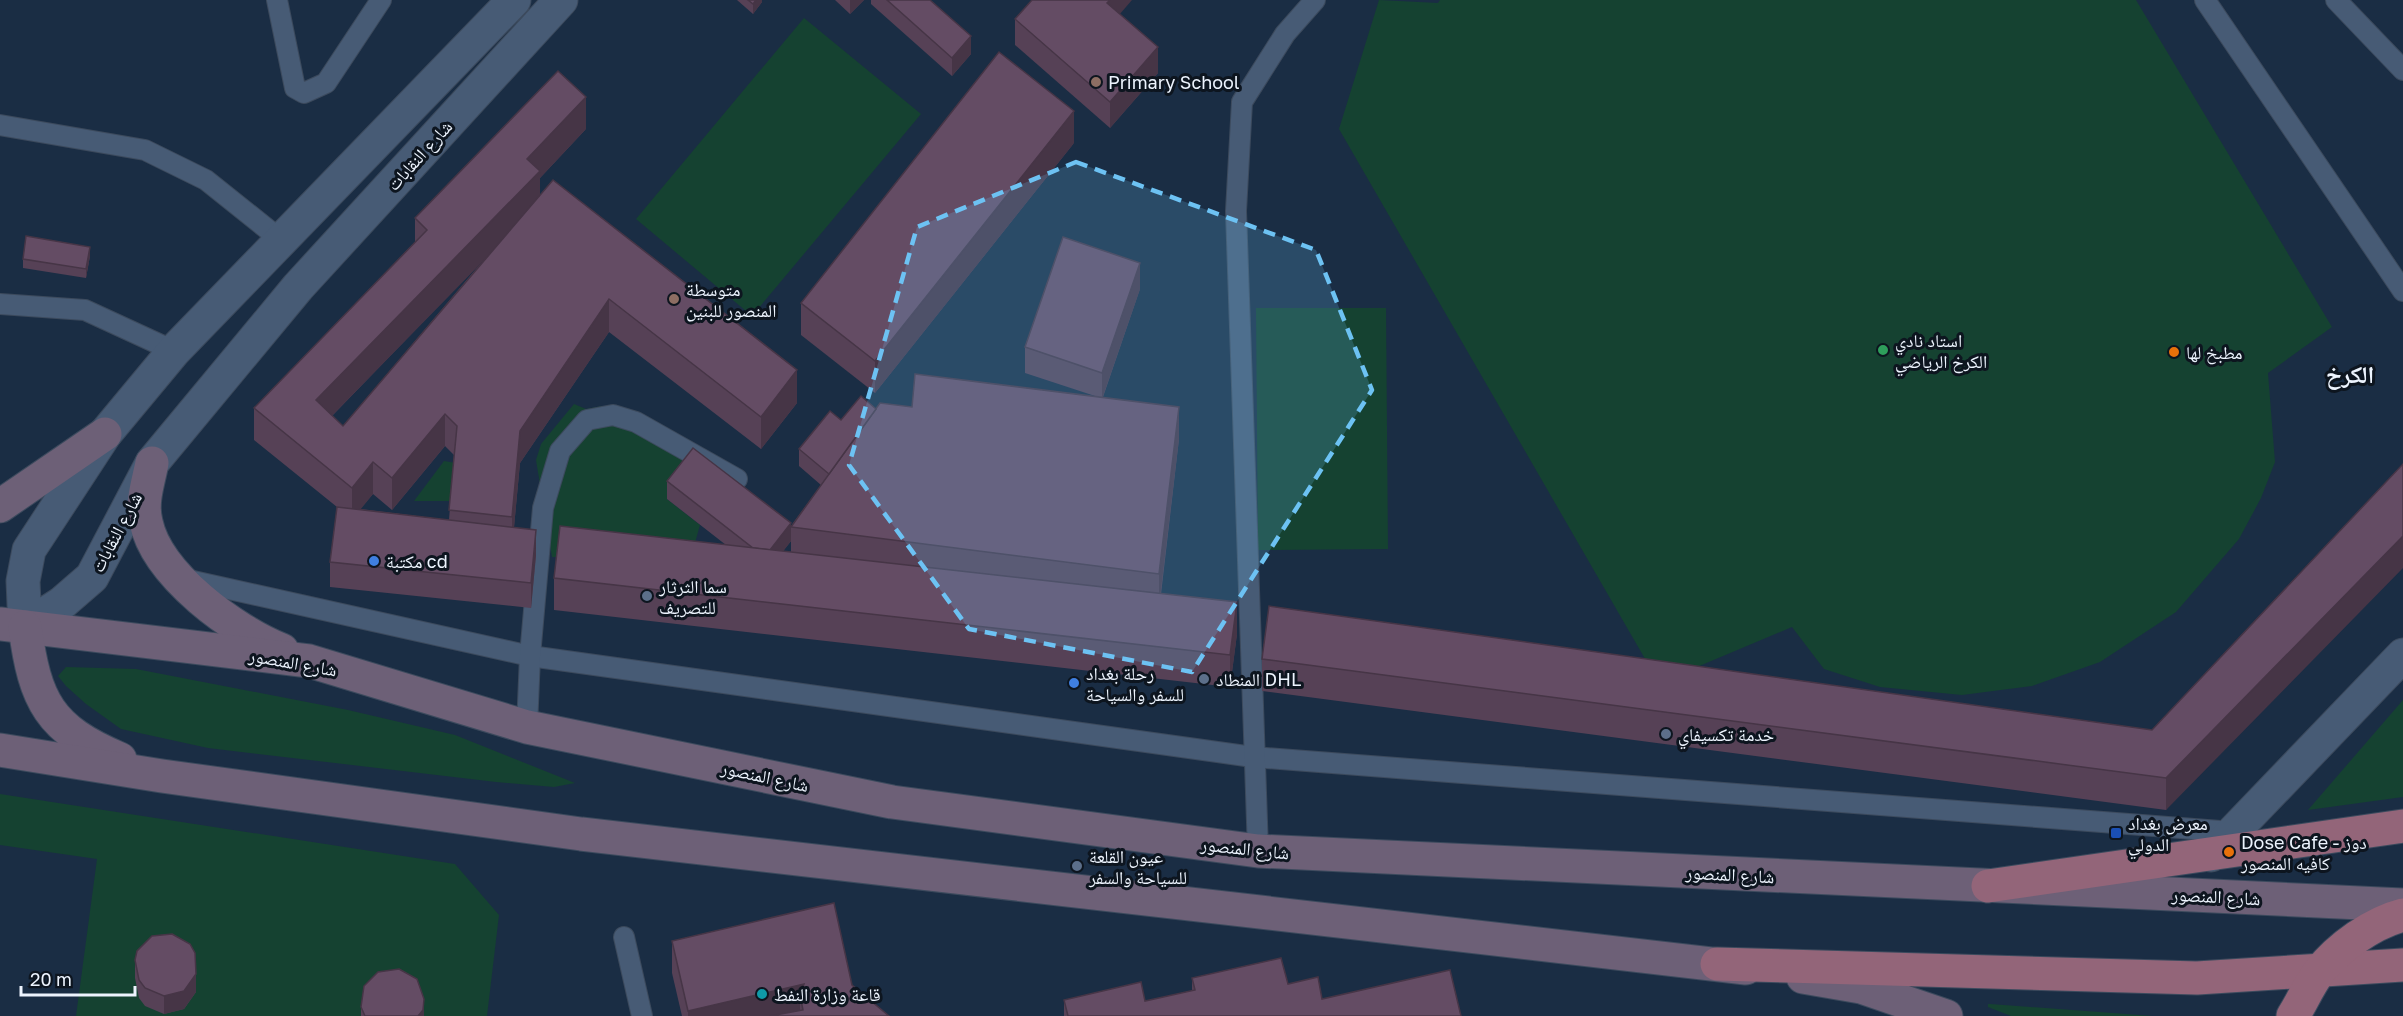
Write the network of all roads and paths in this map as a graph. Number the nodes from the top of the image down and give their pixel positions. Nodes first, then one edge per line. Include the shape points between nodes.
1 (278, 0) edge
2 (381, 0) edge
3 (514, 0) edge
4 (561, 0) edge
5 (1315, 0) edge
6 (2205, 0) edge
7 (2336, 0) edge
8 (2403, 70) edge
9 (0, 125) edge
10 (281, 240) junction
11 (2403, 291) edge
12 (0, 304) edge
13 (174, 351) junction
14 (105, 434) junction
15 (152, 463) junction
16 (737, 478) edge
17 (0, 506) edge
18 (179, 577) junction
19 (8, 632) edge
20 (2403, 655) edge
21 (530, 656) junction
22 (309, 661) junction
23 (527, 727) junction
24 (0, 750) edge
25 (1253, 757) junction
26 (162, 776) junction
27 (2403, 826) edge
28 (2234, 832) junction
29 (1257, 851) junction
30 (2211, 855) junction
31 (1988, 886) junction
32 (2403, 905) edge
33 (2403, 915) edge
34 (624, 937) dead end
35 (1717, 964) junction
36 (2403, 965) edge
37 (2319, 972) junction
38 (642, 1016) edge
39 (1946, 1016) edge
40 (2293, 1016) edge

1 - 2 lane via 295,88 304,93 326,83
3 - 10 street
4 - 15 street, شارع النقابات via 298,287
5 - 25 lane via 1285,34 1242,102 1236,211
6 - 11 lane
7 - 8 lane
9 - 10 lane via 145,150 206,180
10 - 13 street
12 - 13 lane via 85,310
13 - 14 street
14 - 17 main road
14 - 19 street via 30,550
15 - 18 main road via 144,501 145,520 150,537
15 - 19 street, شارع النقابات via 92,577 62,603
16 - 21 lane via 636,422 613,415 587,420 560,451 543,508
18 - 21 lane
18 - 22 main road via 227,621 263,643
19 - 22 main road, شارع المنصور
19 - 26 main road via 31,667 38,690 57,722 98,750
20 - 28 street
21 - 23 lane
21 - 25 lane
22 - 23 main road, شارع المنصور
23 - 29 main road, شارع المنصور via 892,802
24 - 26 main road
25 - 28 lane
25 - 29 lane
26 - 35 main road via 581,834
27 - 30 main road
28 - 30 street
29 - 31 main road, شارع المنصور
30 - 31 main road
31 - 32 main road, شارع المنصور
33 - 37 main road via 2352,941
34 - 38 lane
35 - 37 main road via 2131,978 2229,978
35 - 39 main road via 1861,987
36 - 37 main road
37 - 40 main road

